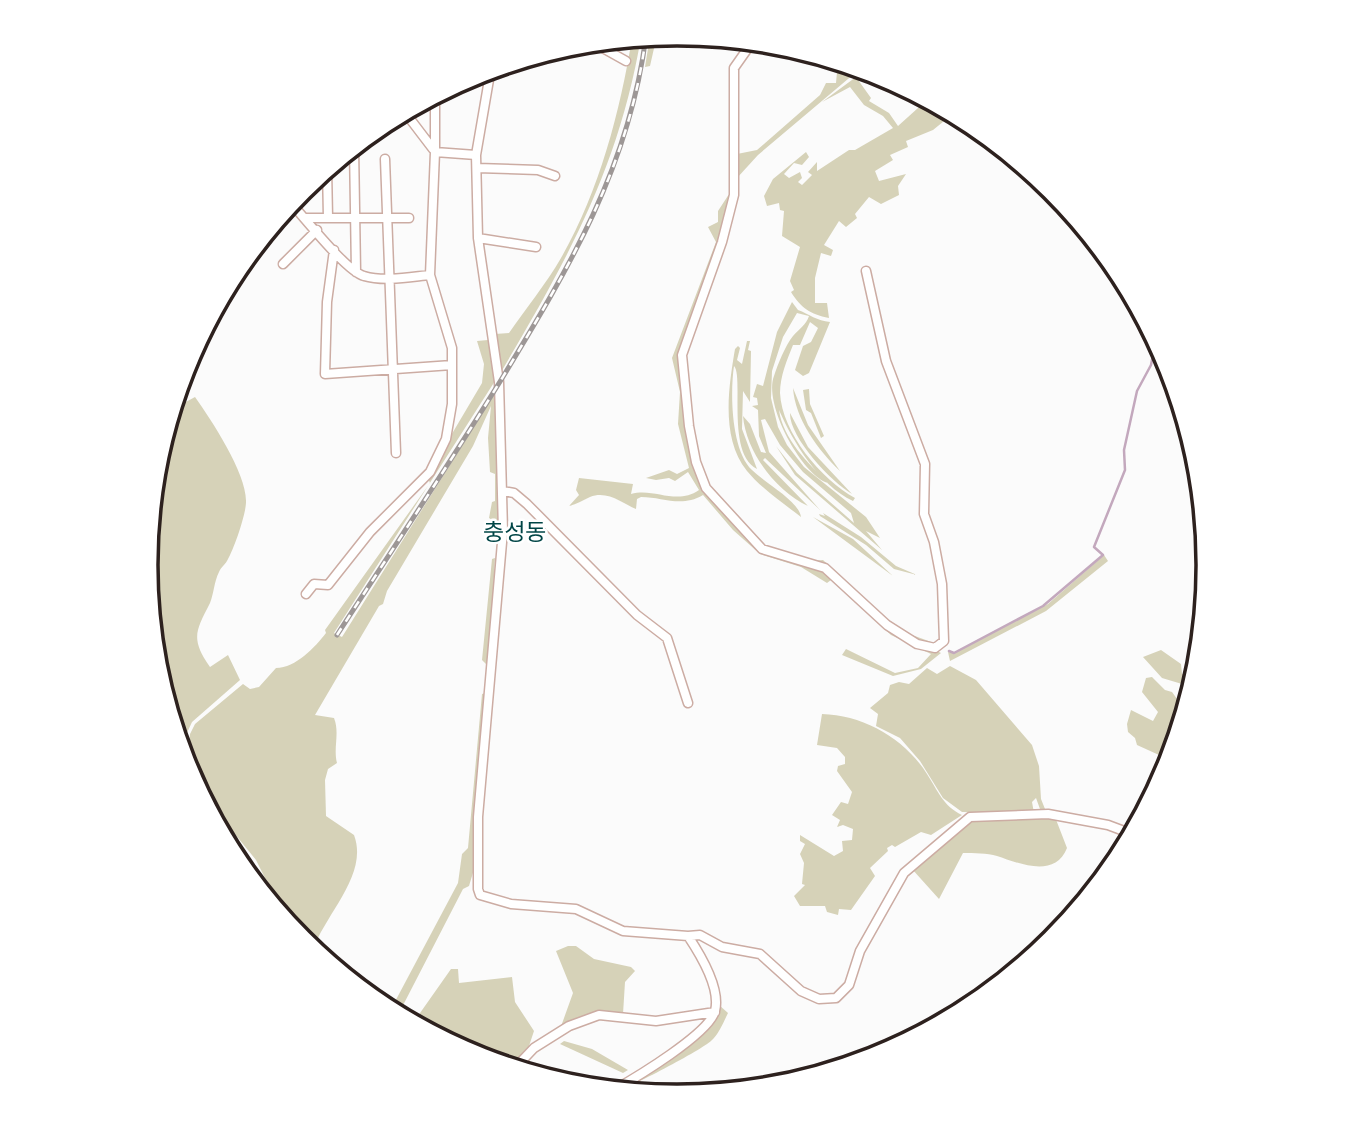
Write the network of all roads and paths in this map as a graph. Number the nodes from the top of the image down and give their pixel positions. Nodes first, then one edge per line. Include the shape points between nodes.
1 (608, 50) edge
2 (746, 50) edge
3 (626, 61) dead end
4 (489, 81) edge
5 (435, 105) edge
6 (410, 119) edge
7 (435, 152) junction
8 (477, 155) junction
9 (354, 158) edge
10 (385, 159) dead end
11 (477, 168) junction
12 (555, 176) dead end
13 (327, 181) edge
14 (298, 210) edge
15 (306, 218) junction
16 (328, 218) junction
17 (355, 218) junction
18 (387, 218) junction
19 (409, 218) dead end
20 (317, 230) junction
21 (478, 238) junction
22 (536, 247) dead end
23 (334, 250) junction
24 (283, 264) dead end
25 (866, 271) dead end
26 (356, 272) junction
27 (430, 275) junction
28 (387, 278) junction
29 (452, 365) junction
30 (392, 369) junction
31 (396, 453) dead end
32 (503, 491) junction
33 (306, 594) dead end
34 (688, 703) dead end
35 (1122, 830) edge
36 (688, 936) junction
37 (715, 1012) junction
38 (523, 1060) edge
39 (629, 1081) edge

1 - 3 street
2 - 25 street via 734,68 734,195 682,355 696,462 706,488 762,549 825,568 887,625 917,644 934,648 944,641 944,604 934,542 924,514 925,464 886,361
4 - 8 street
5 - 7 street
6 - 7 street
7 - 8 street
7 - 27 street
8 - 11 street
9 - 17 street
10 - 18 street
11 - 12 street via 538,170
11 - 21 street
13 - 16 street
14 - 15 street
15 - 16 street
15 - 20 street
16 - 17 street
17 - 18 street
17 - 26 street
18 - 19 street
18 - 28 street
20 - 23 street
20 - 24 street
21 - 22 street
21 - 32 street via 499,382
23 - 26 street
23 - 30 street via 325,374
26 - 28 street
27 - 28 street
27 - 29 street via 452,348
28 - 30 street
29 - 30 street
29 - 33 street via 450,423 430,472 370,532 328,585 314,584
30 - 31 street
32 - 34 street via 527,503 637,615 667,638
32 - 36 street via 478,817 480,895 511,904 576,909 624,931
35 - 36 street via 1048,814 970,817 904,873 860,951 849,985 835,998 819,999 801,990 760,954 722,947 701,935
36 - 37 street via 711,983
37 - 38 street via 656,1021 599,1015 569,1026
37 - 39 street via 668,1056

